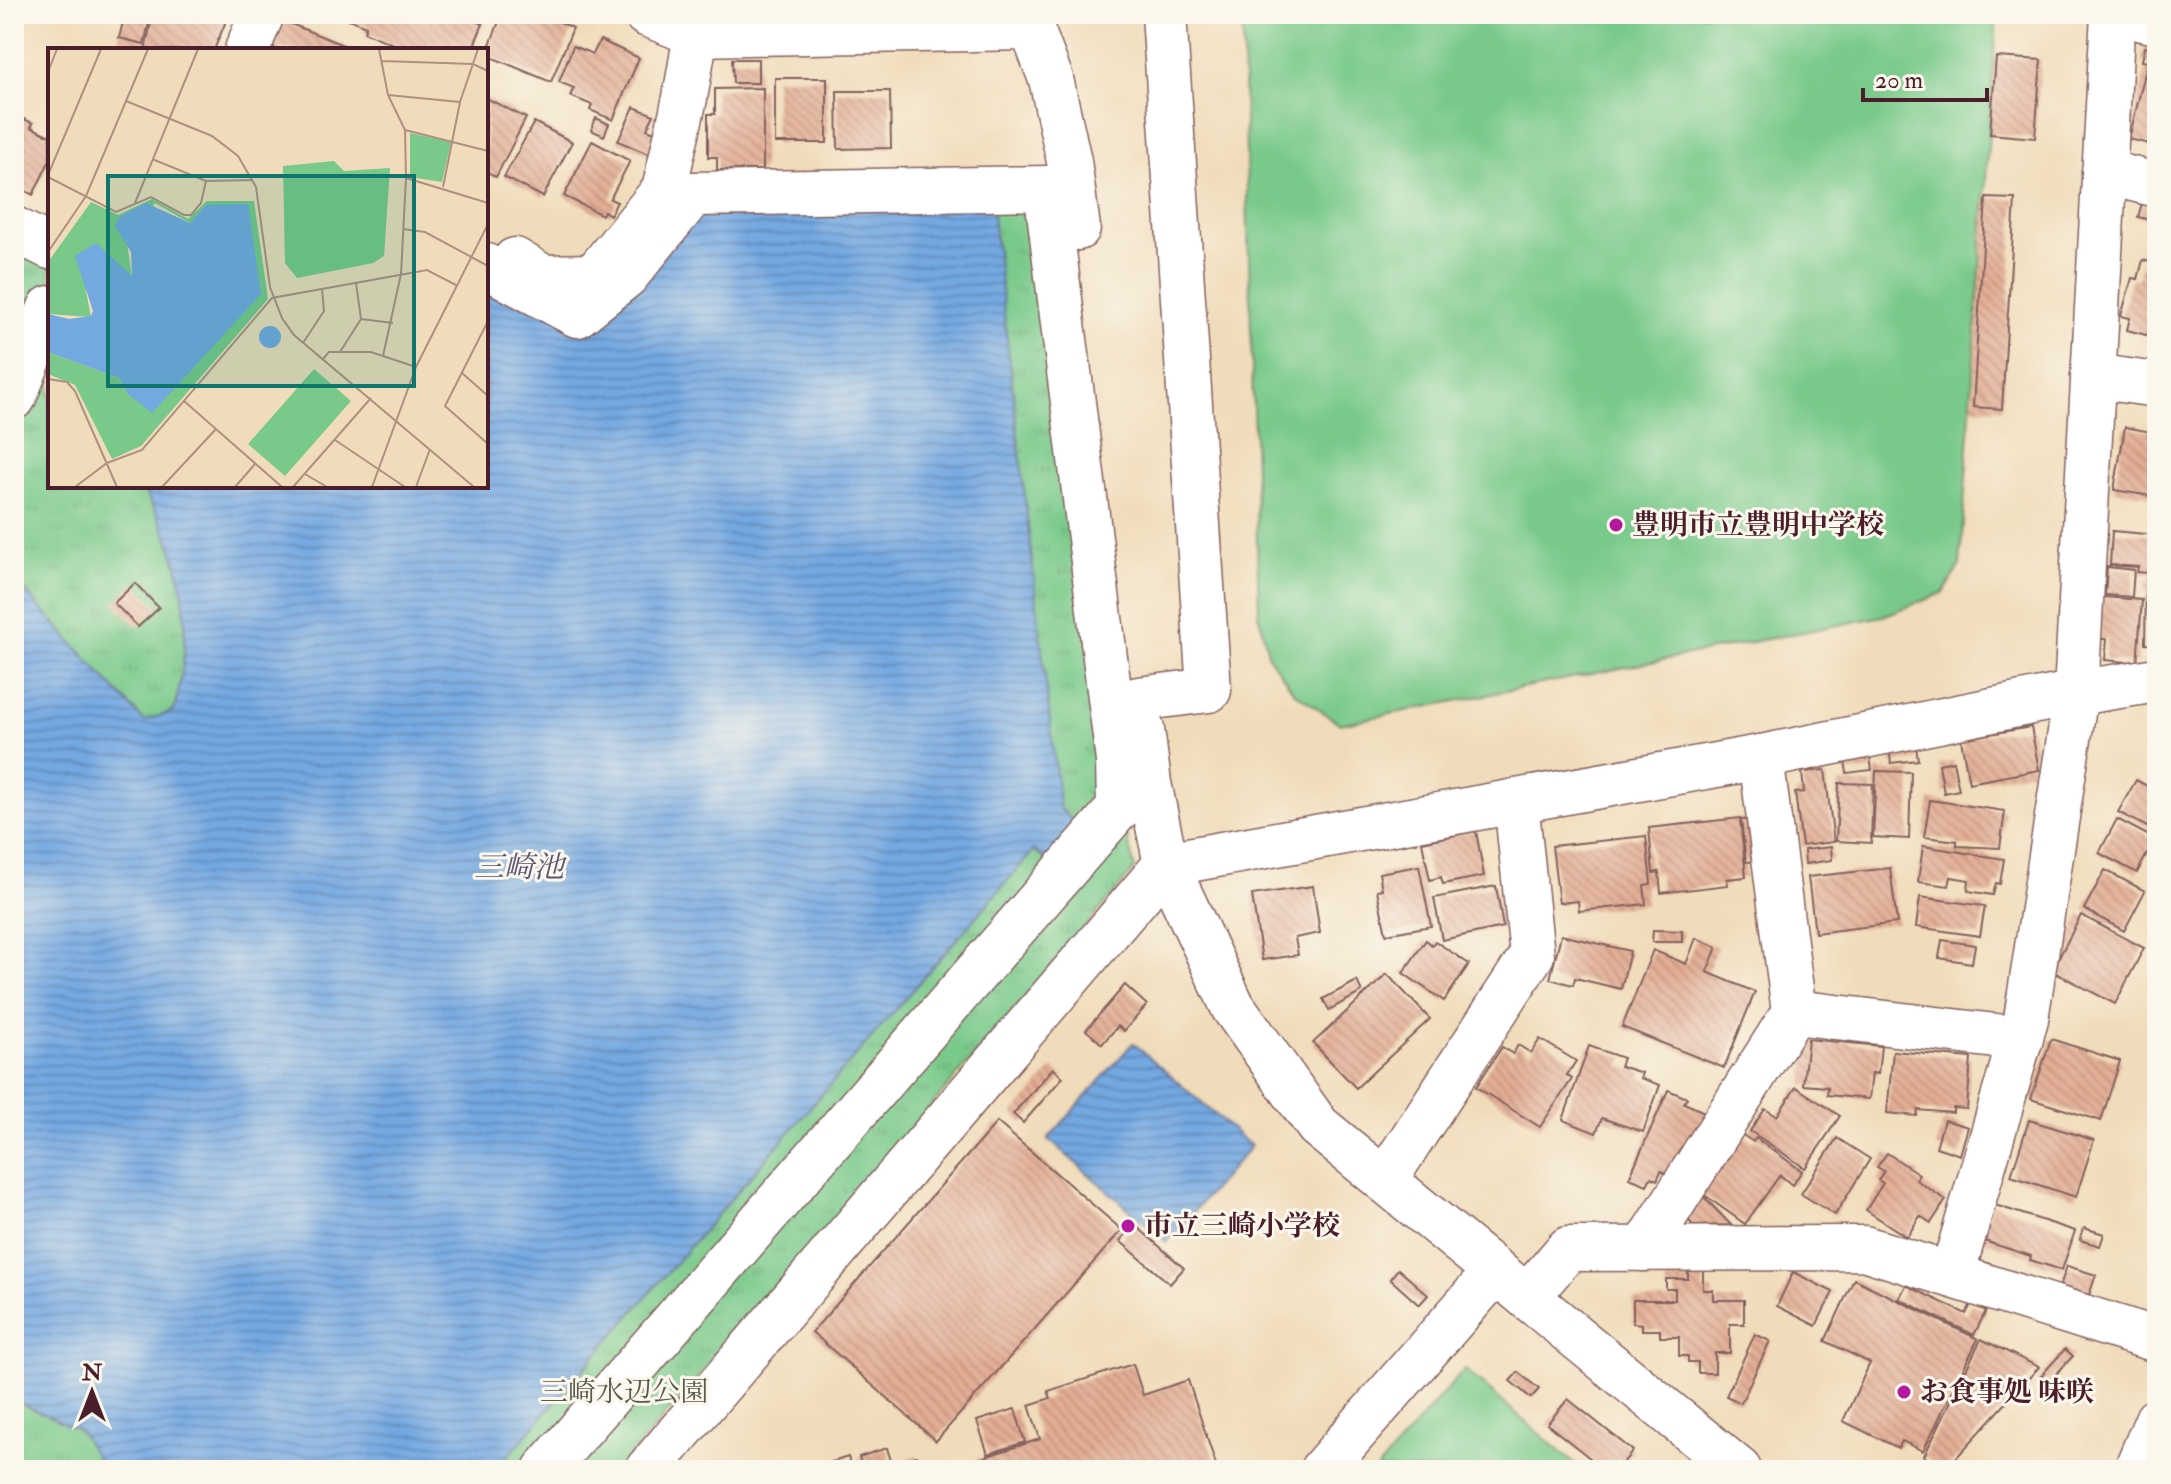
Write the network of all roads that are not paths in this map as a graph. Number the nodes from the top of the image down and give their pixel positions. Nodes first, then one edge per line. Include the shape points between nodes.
1 (262, 14) edge
2 (646, 14) edge
3 (1164, 14) edge
4 (2113, 14) edge
5 (2121, 14) edge
6 (1028, 21) edge
7 (2157, 22) edge
8 (696, 34) junction
9 (248, 48) edge
10 (2104, 172) junction
11 (2157, 185) edge
12 (14, 229) edge
13 (488, 243) edge
14 (48, 246) edge
15 (488, 267) edge
16 (48, 313) edge
17 (2093, 376) junction
18 (2157, 385) edge
19 (14, 397) edge
20 (2157, 680) edge
21 (2076, 693) junction
22 (1138, 699) junction
23 (1761, 757) junction
24 (1516, 801) junction
25 (1166, 864) junction
26 (1794, 1012) junction
27 (2021, 1039) junction
28 (1385, 1180) junction
29 (1644, 1249) junction
30 (1952, 1275) junction
31 (1511, 1284) junction
32 (2157, 1340) edge
33 (2157, 1420) edge
34 (545, 1470) edge
35 (647, 1470) edge
36 (1322, 1470) edge
37 (1739, 1470) edge
38 (2136, 1470) edge

1 - 9 street
2 - 8 street
3 - 22 street via 1209,690
4 - 10 street
5 - 7 street
6 - 8 street
6 - 22 street via 1051,79 1069,161
8 - 13 street via 664,190 594,276 543,277
10 - 11 street
10 - 17 street
12 - 14 street
15 - 34 street via 577,315 626,276 693,194 1046,188 1118,761 1119,808
16 - 19 street
17 - 18 street
17 - 21 street
20 - 21 street
21 - 23 street
21 - 27 street
22 - 25 street
23 - 24 street
23 - 26 street
24 - 25 street
24 - 28 street via 1532,955
25 - 28 street via 1233,1007 1318,1126
25 - 35 street
26 - 27 street
26 - 29 street
27 - 30 street
28 - 31 street
29 - 30 street via 1864,1248
29 - 31 street via 1568,1249
30 - 32 street
31 - 36 street
31 - 37 street
33 - 38 street

